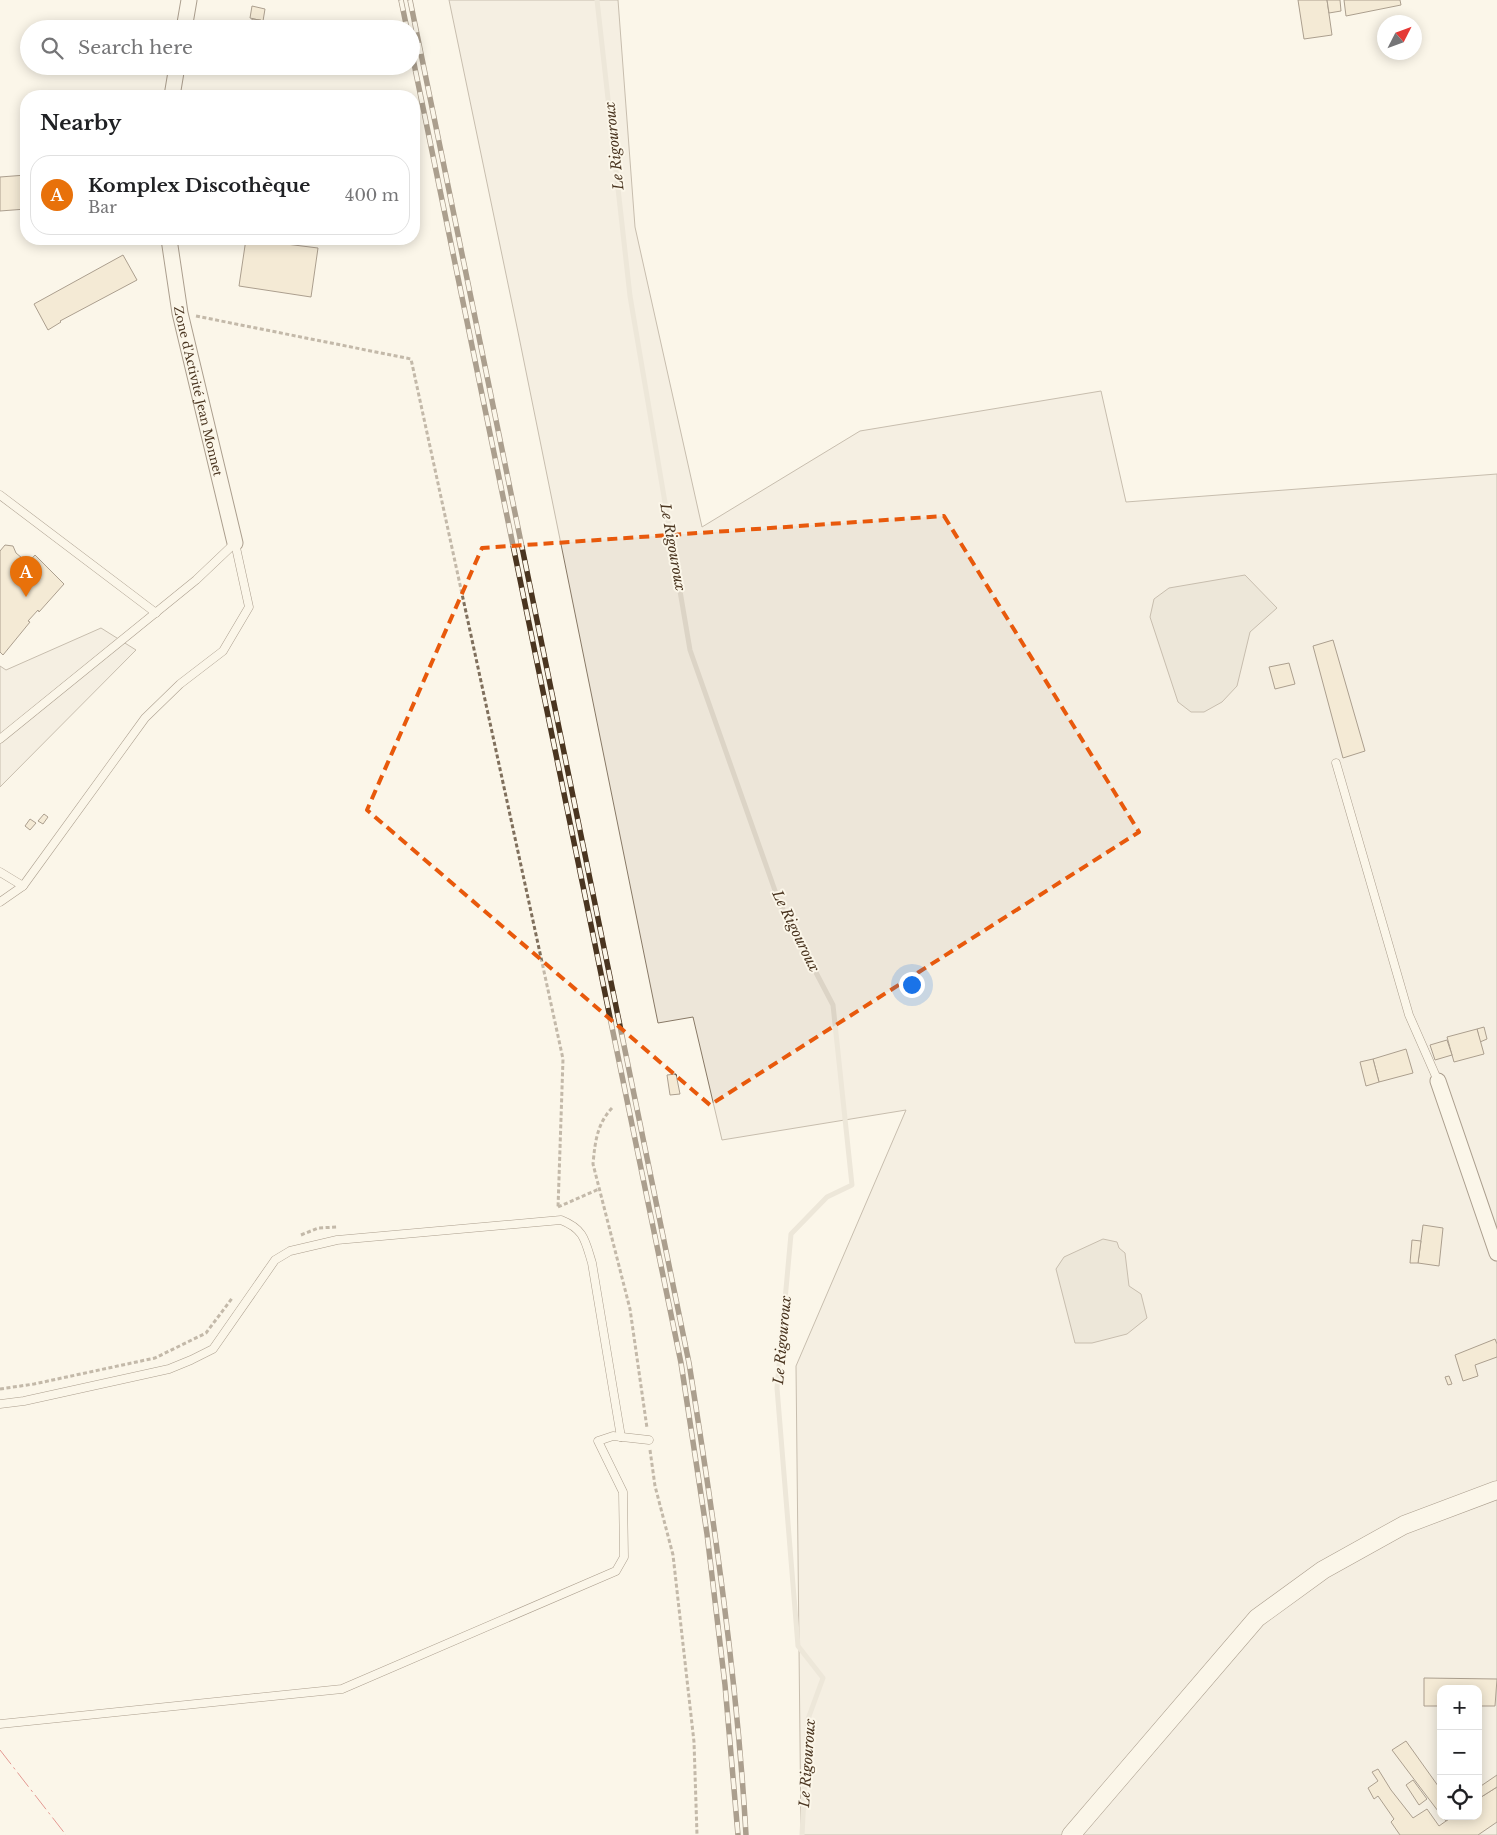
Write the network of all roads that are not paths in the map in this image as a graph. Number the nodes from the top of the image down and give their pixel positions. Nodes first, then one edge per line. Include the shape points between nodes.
1 (189, 0) edge
2 (186, 20) edge
3 (176, 75) edge
4 (173, 90) edge
5 (170, 245) edge
6 (0, 495) edge
7 (235, 543) junction
8 (156, 613) junction
9 (0, 739) edge
10 (1336, 763) dead end
11 (0, 872) edge
12 (22, 886) junction
13 (0, 902) edge
14 (1438, 1081) joint
15 (1497, 1253) edge
16 (0, 1404) edge
17 (620, 1437) junction
18 (649, 1440) road end
19 (1497, 1490) edge
20 (0, 1724) edge
21 (1072, 1835) edge

1 - 2 street
3 - 4 street
5 - 7 street, Zone d'Activité Jean Monnet via 180,313
6 - 8 lane
7 - 8 lane
7 - 12 lane via 249,607 223,651 180,684 145,718
8 - 9 lane
10 - 14 lane via 1409,1015
11 - 12 lane
12 - 13 lane
14 - 15 street
16 - 17 lane via 169,1368 213,1349 275,1260 290,1251 337,1240 561,1220 575,1225 584,1238 592,1263
17 - 18 lane
17 - 20 lane via 598,1441 623,1492 624,1557 616,1571 342,1689
19 - 21 street via 1404,1525 1323,1570 1256,1618

